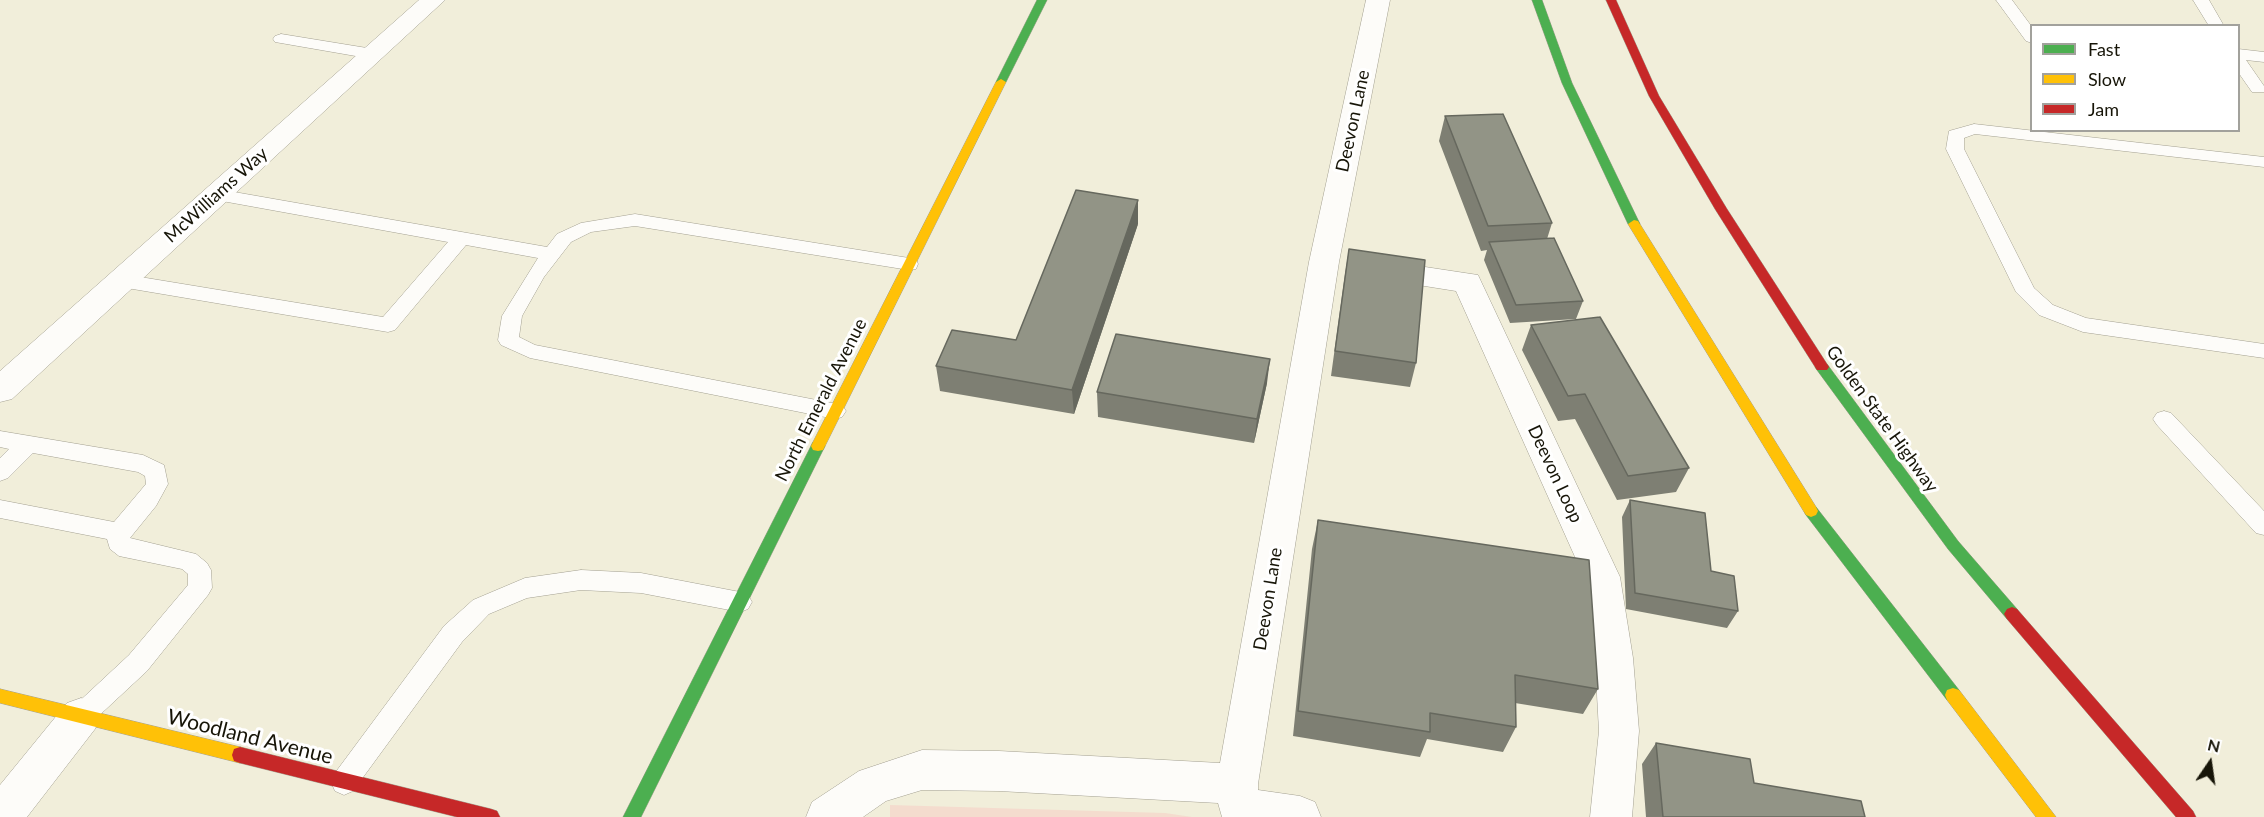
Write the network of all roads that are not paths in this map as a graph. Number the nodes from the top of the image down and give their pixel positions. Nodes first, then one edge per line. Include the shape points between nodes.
1 (433, 0) edge
2 (1042, 0) edge
3 (1378, 0) edge
4 (1537, 0) edge
5 (1611, 0) edge
6 (2004, 0) edge
7 (2201, 0) edge
8 (2216, 24) edge
9 (2030, 37) edge
10 (281, 39) dead end
11 (373, 54) junction
12 (2240, 54) edge
13 (2264, 57) edge
14 (2240, 62) edge
15 (2240, 87) edge
16 (2261, 90) edge
17 (2264, 162) edge
18 (217, 195) junction
19 (462, 238) junction
20 (552, 254) junction
21 (1324, 262) junction
22 (909, 264) junction
23 (122, 281) junction
24 (2264, 351) edge
25 (0, 390) edge
26 (835, 411) junction
27 (2164, 419) dead end
28 (0, 438) edge
29 (28, 444) junction
30 (0, 472) edge
31 (0, 509) edge
32 (2264, 526) edge
33 (119, 532) junction
34 (740, 602) junction
35 (0, 696) edge
36 (81, 717) junction
37 (344, 782) junction
38 (1237, 784) junction
39 (1, 817) edge
40 (491, 817) edge
41 (632, 817) edge
42 (827, 817) edge
43 (1300, 817) edge
44 (1611, 817) edge
45 (2046, 817) edge
46 (2187, 817) edge

1 - 11 street, McWilliams Way
2 - 22 main road, North Emerald Avenue
3 - 21 street, Deevon Lane
4 - 45 main road via 1567,83 1627,213 1732,387 1804,502
5 - 46 main road, Golden State Highway via 1654,96 1809,350 1953,545
6 - 9 lane
7 - 8 lane
10 - 11 lane
11 - 18 street, McWilliams Way
12 - 13 lane
14 - 16 lane
15 - 16 lane
17 - 24 lane via 1974,129 1955,135 1955,149 2026,292 2046,310 2083,325
18 - 19 lane
18 - 23 street, McWilliams Way
19 - 20 lane
19 - 23 lane via 388,325
20 - 22 lane via 564,238 587,227 636,220
20 - 26 lane via 536,273 512,316 508,340 530,351
21 - 38 street, Deevon Lane
21 - 44 street, Deevon Loop via 1467,282 1602,577 1614,658 1619,731
22 - 26 main road, North Emerald Avenue
23 - 25 street, McWilliams Way
26 - 34 main road, North Emerald Avenue
27 - 32 lane
28 - 29 lane
29 - 30 lane
29 - 33 lane via 143,464 156,471 157,484 148,500
31 - 33 lane
33 - 36 lane via 118,542 127,549 188,561 200,570 200,588 138,663
34 - 37 lane via 641,583 581,580 525,588 481,607 453,634
34 - 41 main road, North Emerald Avenue
35 - 36 main road, Woodland Avenue
36 - 37 main road, Woodland Avenue
36 - 39 street
37 - 40 main road, Woodland Avenue
38 - 42 street via 922,770 874,785
38 - 43 street via 1239,807

